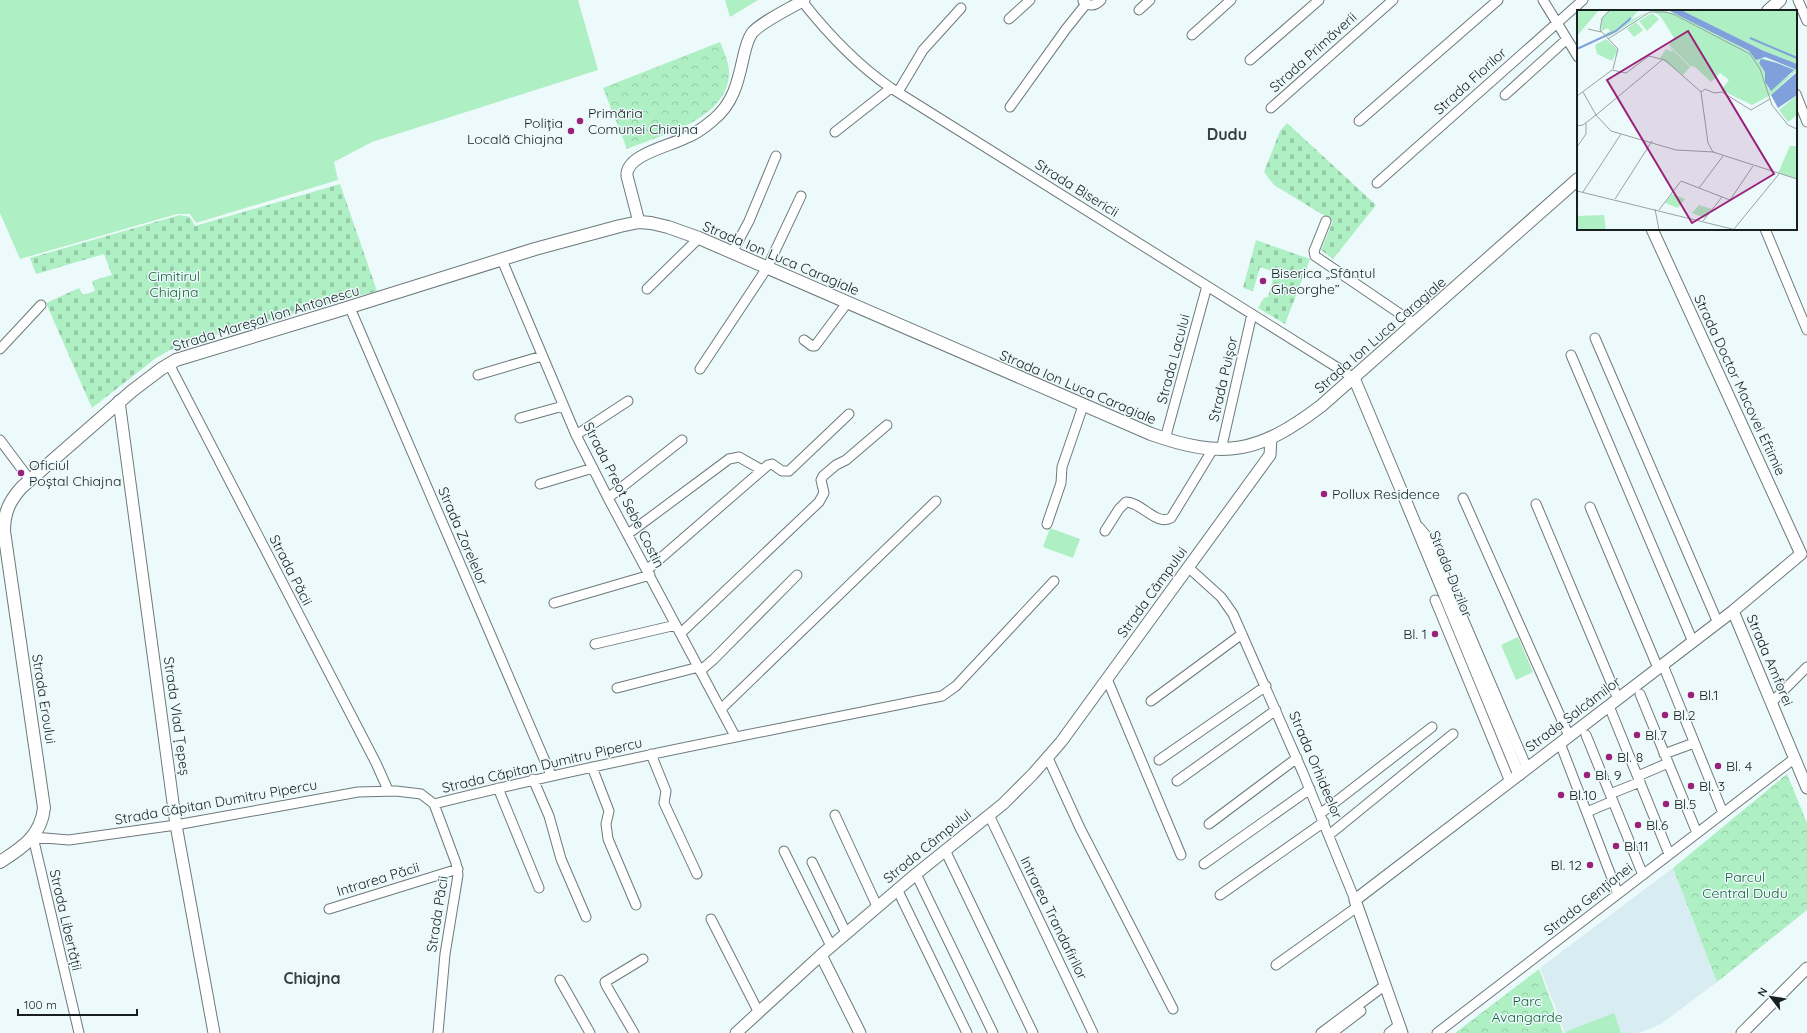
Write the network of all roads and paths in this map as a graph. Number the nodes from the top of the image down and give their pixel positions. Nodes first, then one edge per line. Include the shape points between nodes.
1 (803, 0) edge
2 (1030, 0) edge
3 (1101, 0) edge
4 (1150, 0) edge
5 (1231, 0) edge
6 (1319, 0) edge
7 (1393, 0) edge
8 (1498, 0) edge
9 (1543, 0) edge
10 (1582, 0) edge
11 (1780, 0) edge
12 (1798, 0) edge
13 (1084, 2) edge
14 (961, 8) dead end
15 (1139, 10) dead end
16 (1769, 10) edge
17 (1009, 19) dead end
18 (1807, 21) edge
19 (1556, 22) junction
20 (1192, 35) dead end
21 (1567, 39) junction
22 (1577, 55) edge
23 (1250, 60) dead end
24 (895, 90) junction
25 (1505, 95) dead end
26 (1797, 97) edge
27 (1010, 107) dead end
28 (1271, 108) dead end
29 (1359, 121) dead end
30 (1807, 122) edge
31 (835, 132) dead end
32 (776, 156) dead end
33 (1577, 180) edge
34 (1377, 183) dead end
35 (800, 196) dead end
36 (1326, 221) dead end
37 (639, 222) junction
38 (1652, 230) edge
39 (1765, 230) edge
40 (699, 238) junction
41 (732, 253) junction
42 (502, 260) junction
43 (766, 268) junction
44 (1208, 286) junction
45 (647, 289) dead end
46 (847, 303) junction
47 (41, 305) dead end
48 (350, 308) junction
49 (1252, 314) junction
50 (1415, 324) junction
51 (1807, 330) edge
52 (1594, 338) dead end
53 (804, 340) dead end
54 (0, 349) edge
55 (1571, 355) dead end
56 (542, 356) junction
57 (169, 364) junction
58 (700, 369) dead end
59 (478, 375) dead end
60 (1355, 381) junction
61 (119, 401) junction
62 (628, 401) dead end
63 (563, 406) junction
64 (1083, 406) junction
65 (849, 414) dead end
66 (520, 418) dead end
67 (887, 425) dead end
68 (576, 435) junction
69 (1270, 438) junction
70 (0, 440) edge
71 (682, 440) dead end
72 (1165, 440) junction
73 (1217, 450) junction
74 (593, 468) junction
75 (762, 470) junction
76 (30, 480) junction
77 (540, 484) dead end
78 (608, 498) junction
79 (1463, 498) dead end
80 (936, 500) dead end
81 (1536, 504) dead end
82 (1590, 507) dead end
83 (4, 513) edge
84 (1047, 524) dead end
85 (1105, 531) dead end
86 (628, 534) junction
87 (1804, 551) edge
88 (1189, 568) junction
89 (649, 573) junction
90 (797, 575) dead end
91 (1054, 581) dead end
92 (1435, 600) dead end
93 (554, 603) dead end
94 (1733, 611) junction
95 (1718, 623) junction
96 (676, 625) junction
97 (681, 634) junction
98 (1242, 634) junction
99 (1693, 642) junction
100 (595, 644) dead end
101 (1660, 667) junction
102 (1807, 667) edge
103 (700, 669) junction
104 (1107, 679) junction
105 (1266, 686) junction
106 (617, 688) dead end
107 (1640, 694) dead end
108 (1151, 701) dead end
109 (1614, 702) junction
110 (1772, 702) junction
111 (721, 709) junction
112 (1276, 710) junction
113 (1432, 727) dead end
114 (1453, 734) dead end
115 (1586, 735) dead end
116 (735, 736) junction
117 (1565, 740) junction
118 (1694, 743) junction
119 (651, 754) junction
120 (1664, 754) junction
121 (1048, 758) junction
122 (1296, 758) junction
123 (1795, 758) junction
124 (1159, 760) dead end
125 (1668, 764) junction
126 (592, 767) junction
127 (551, 775) junction
128 (1519, 775) junction
129 (533, 779) junction
130 (1639, 779) junction
131 (1177, 781) dead end
132 (498, 788) junction
133 (1807, 788) edge
134 (1310, 789) junction
135 (388, 790) junction
136 (1611, 797) junction
137 (434, 804) junction
138 (1587, 812) junction
139 (1723, 813) junction
140 (835, 815) dead end
141 (989, 815) junction
142 (1322, 818) junction
143 (1209, 824) dead end
144 (176, 825) junction
145 (1697, 833) junction
146 (1329, 835) junction
147 (33, 837) junction
148 (945, 850) junction
149 (784, 851) dead end
150 (1181, 854) dead end
151 (1669, 854) junction
152 (0, 862) edge
153 (812, 862) dead end
154 (1204, 864) dead end
155 (458, 870) junction
156 (697, 874) dead end
157 (916, 874) junction
158 (1643, 875) junction
159 (539, 888) dead end
160 (897, 889) junction
161 (1618, 894) junction
162 (1220, 895) dead end
163 (1356, 904) junction
164 (636, 905) dead end
165 (877, 906) junction
166 (329, 909) dead end
167 (586, 917) dead end
168 (711, 919) dead end
169 (846, 933) junction
170 (831, 946) junction
171 (822, 954) junction
172 (643, 959) dead end
173 (1276, 965) dead end
174 (1807, 968) edge
175 (560, 980) dead end
176 (1385, 988) junction
177 (1173, 1008) dead end
178 (758, 1011) junction
179 (1400, 1029) edge
180 (79, 1033) edge
181 (214, 1033) edge
182 (438, 1033) edge
183 (590, 1033) edge
184 (634, 1033) edge
185 (736, 1033) edge
186 (860, 1033) edge
187 (967, 1033) edge
188 (993, 1033) edge
189 (1033, 1033) edge
190 (1093, 1033) edge
191 (1321, 1033) edge
192 (1332, 1033) edge
193 (1389, 1033) edge
194 (1437, 1033) edge
195 (1742, 1033) edge

1 - 24 street, Strada Bisericii via 844,49
1 - 37 street via 754,31 746,47 735,90 727,105 714,119 686,138 640,157 630,166 627,176
2 - 17 street
3 - 13 street via 1094,5
4 - 15 street
5 - 20 street
6 - 23 street
7 - 28 street, Strada Primăverii
8 - 29 street
9 - 19 street
10 - 19 street, Strada Florilor
11 - 16 main road
12 - 18 street
13 - 27 street
14 - 24 street via 923,50
19 - 21 street
19 - 34 street, Strada Florilor
21 - 22 street
21 - 25 street
24 - 31 street
24 - 44 street, Strada Bisericii
26 - 30 street
32 - 41 street
33 - 50 main road, Strada Ion Luca Caragiale
35 - 43 street
36 - 50 street via 1314,251 1315,256
37 - 40 main road, Strada Ion Luca Caragiale via 668,227
37 - 42 main road, Strada Ion Luca Caragiale
38 - 87 street, Strada Doctor Macovei Eftimie
39 - 51 street
40 - 41 main road, Strada Ion Luca Caragiale
40 - 45 street
41 - 43 main road, Strada Ion Luca Caragiale
42 - 48 main road, Strada Mareșal Ion Antonescu
42 - 56 street, Strada Preot Sebe Costin
43 - 46 main road, Strada Ion Luca Caragiale
43 - 58 street
44 - 49 street, Strada Bisericii
44 - 72 street, Strada Lacului
46 - 53 street via 815,346
46 - 64 main road, Strada Ion Luca Caragiale
47 - 54 street
48 - 57 main road, Strada Mareșal Ion Antonescu via 184,357
48 - 127 street, Strada Zorelelor
49 - 60 street, Strada Bisericii
49 - 73 street, Strada Puișor
50 - 60 main road, Strada Ion Luca Caragiale
52 - 95 street
55 - 99 street
56 - 59 street
56 - 63 street, Strada Preot Sebe Costin
57 - 61 main road, Strada Mareșal Ion Antonescu
57 - 135 street, Strada Păcii
60 - 69 main road, Strada Ion Luca Caragiale via 1310,414
60 - 128 street, Strada Duzilor
61 - 76 main road, Strada Mareșal Ion Antonescu
61 - 144 street, Strada Vlad Țepeș
62 - 68 street
63 - 66 street
63 - 68 street, Strada Preot Sebe Costin
64 - 72 main road, Strada Ion Luca Caragiale
64 - 84 street via 1062,467 1061,483
65 - 75 street via 789,471 782,471 770,464
67 - 97 street via 823,476 821,480 824,493 819,502
68 - 74 street, Strada Preot Sebe Costin
69 - 73 main road, Strada Ion Luca Caragiale via 1248,446
69 - 88 street, Strada Câmpului via 1270,455
70 - 76 street
71 - 78 street
72 - 73 main road, Strada Ion Luca Caragiale
73 - 85 street, Strada Puișor via 1172,518 1164,520 1126,502
74 - 77 street
74 - 78 street, Strada Preot Sebe Costin
75 - 86 street via 739,457 729,459
75 - 89 street
76 - 83 main road, Strada Mareșal Ion Antonescu via 17,492
78 - 86 street, Strada Preot Sebe Costin
79 - 117 street
80 - 111 street
81 - 109 street
82 - 101 street
83 - 147 main road, Strada Eroului via 43,795 43,817
86 - 89 street, Strada Preot Sebe Costin
87 - 94 street, Strada Salcâmilor
88 - 98 street, Strada Orhideelor via 1224,601
88 - 104 street, Strada Câmpului
89 - 93 street
89 - 96 street, Strada Preot Sebe Costin
90 - 103 street via 714,659
91 - 116 street, Strada Căpitan Dumitru Pipercu via 956,686 942,696
92 - 128 street
94 - 95 street, Strada Salcâmilor
94 - 110 street, Strada Amforei
95 - 99 street, Strada Salcâmilor
96 - 97 street, Strada Preot Sebe Costin
96 - 100 street
97 - 103 street, Strada Preot Sebe Costin
98 - 105 street, Strada Orhideelor
98 - 108 street
99 - 101 street, Strada Salcâmilor
101 - 109 street, Strada Salcâmilor
101 - 118 street
102 - 110 street
103 - 106 street
103 - 111 street, Strada Preot Sebe Costin
104 - 121 street, Strada Câmpului
104 - 150 street
105 - 112 street, Strada Orhideelor
105 - 124 street
107 - 120 street
109 - 117 street, Strada Salcâmilor
109 - 130 street
110 - 123 street, Strada Amforei
111 - 116 street, Strada Preot Sebe Costin
112 - 122 street, Strada Orhideelor
112 - 131 street
113 - 142 street
114 - 146 street
115 - 136 street
116 - 119 street, Strada Căpitan Dumitru Pipercu
117 - 128 street, Strada Salcâmilor
117 - 138 street
118 - 120 street
118 - 139 street
119 - 126 street, Strada Căpitan Dumitru Pipercu
119 - 156 street via 666,791 664,803
120 - 125 street
121 - 141 street, Strada Câmpului via 1018,790
121 - 177 street via 1080,828
122 - 134 street, Strada Orhideelor
122 - 143 street
123 - 133 street, Strada Amforei
123 - 139 street, Strada Gențianei
125 - 130 street
125 - 145 street
126 - 127 street, Strada Căpitan Dumitru Pipercu
126 - 164 street via 609,811 606,824 608,839
127 - 129 street, Strada Căpitan Dumitru Pipercu
128 - 163 street, Strada Salcâmilor
129 - 132 street, Strada Căpitan Dumitru Pipercu
129 - 167 street via 549,816 561,859
130 - 136 street
130 - 151 street
132 - 137 street, Strada Căpitan Dumitru Pipercu
132 - 159 street
134 - 142 street, Strada Orhideelor
134 - 154 street
135 - 137 street, Strada Căpitan Dumitru Pipercu via 421,794
135 - 144 street, Strada Căpitan Dumitru Pipercu via 344,794
136 - 138 street
136 - 158 street
137 - 155 street, Strada Păcii
138 - 161 street
139 - 145 street, Strada Gențianei
140 - 165 street
141 - 148 street, Strada Câmpului
141 - 190 street, Intrarea Trandafirilor
142 - 146 street, Strada Orhideelor
142 - 162 street
144 - 147 street, Strada Căpitan Dumitru Pipercu via 69,840
144 - 181 street, Strada Vlad Țepeș
145 - 151 street, Strada Gențianei
146 - 163 street, Strada Orhideelor
147 - 152 main road, Strada Eroului via 22,848
147 - 180 street, Strada Libertății
148 - 157 street, Strada Câmpului
148 - 189 street
149 - 170 street
151 - 158 street, Strada Gențianei
153 - 169 street
155 - 166 street, Intrarea Păcii
155 - 182 street, Strada Păcii via 444,954
157 - 160 street, Strada Câmpului
157 - 188 street
158 - 161 street, Strada Gențianei
160 - 165 street, Strada Câmpului
160 - 187 street
161 - 194 street, Strada Gențianei
163 - 173 street
163 - 176 street, Strada Orhideelor
165 - 169 street, Strada Câmpului
168 - 178 street
169 - 170 street, Strada Câmpului
170 - 171 street, Strada Câmpului
171 - 178 street, Strada Câmpului
171 - 186 street
172 - 184 street via 605,982
174 - 195 street
175 - 183 street
176 - 179 street, Strada Orhideelor
176 - 191 street
176 - 192 street
178 - 185 street, Strada Câmpului
179 - 193 street

